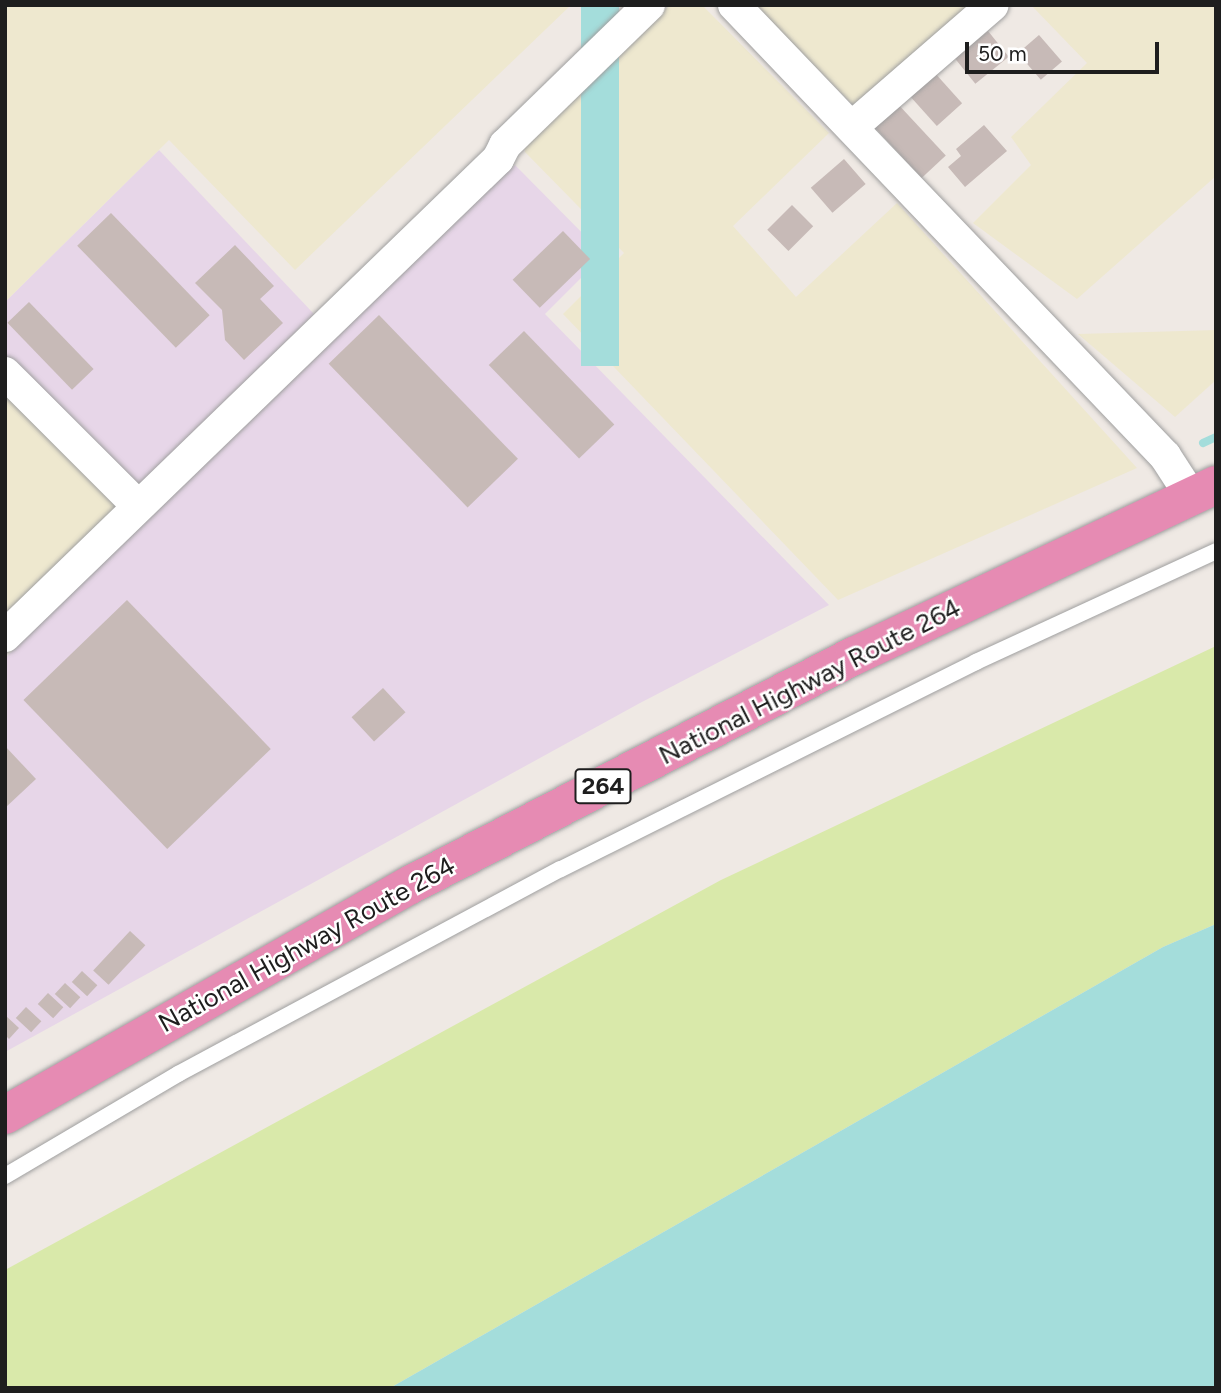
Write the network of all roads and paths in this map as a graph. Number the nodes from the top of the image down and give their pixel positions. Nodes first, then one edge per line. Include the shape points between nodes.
1 (649, 5) edge
2 (734, 5) edge
3 (993, 5) edge
4 (852, 127) junction
5 (5, 373) edge
6 (1203, 490) edge
7 (138, 506) junction
8 (1216, 551) edge
9 (5, 636) edge
10 (5, 1115) edge
11 (5, 1176) edge

1 - 7 street via 505,145 488,169
2 - 4 street
3 - 4 street
4 - 6 street via 1165,456
5 - 7 street
6 - 10 highway, National Highway Route 264 / 264 via 855,656 410,885
7 - 9 street
8 - 11 lane via 976,662 561,869 178,1074

